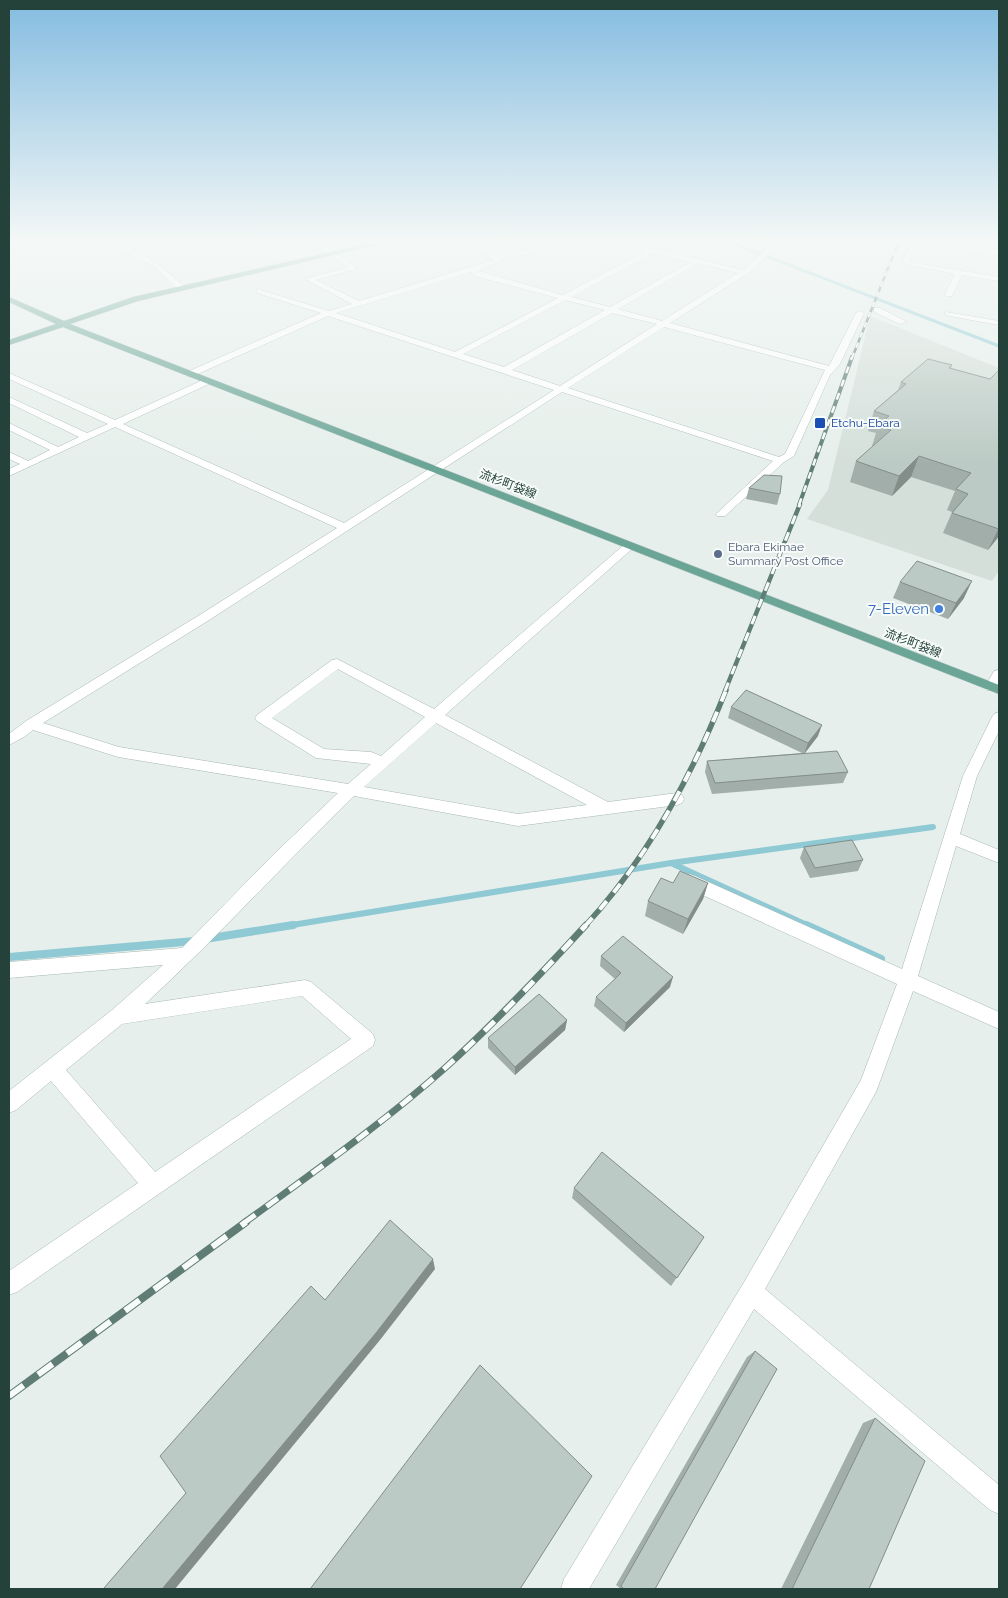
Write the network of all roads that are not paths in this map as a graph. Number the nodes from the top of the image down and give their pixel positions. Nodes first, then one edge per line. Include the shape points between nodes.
1 (43, 316) edge
2 (86, 316) edge
3 (322, 316) edge
4 (331, 316) edge
5 (531, 316) edge
6 (599, 316) edge
7 (633, 316) edge
8 (676, 316) edge
9 (859, 316) edge
10 (889, 316) edge
11 (959, 316) edge
12 (903, 322) dead end
13 (999, 322) edge
14 (61, 324) junction
15 (663, 324) junction
16 (9, 343) edge
17 (454, 355) junction
18 (832, 368) junction
19 (504, 371) junction
20 (190, 374) junction
21 (9, 376) edge
22 (208, 381) junction
23 (30, 385) junction
24 (561, 389) junction
25 (9, 394) edge
26 (9, 400) edge
27 (116, 424) junction
28 (9, 426) edge
29 (87, 437) junction
30 (58, 450) junction
31 (9, 455) edge
32 (780, 460) junction
33 (27, 464) junction
34 (434, 469) junction
35 (9, 473) edge
36 (721, 514) dead end
37 (344, 526) junction
38 (630, 546) junction
39 (999, 674) edge
40 (996, 689) edge
41 (436, 717) junction
42 (999, 717) edge
43 (31, 724) junction
44 (12, 734) edge
45 (382, 763) junction
46 (351, 790) junction
47 (677, 799) dead end
48 (607, 809) junction
49 (952, 838) junction
50 (999, 857) edge
51 (678, 876) edge
52 (186, 955) junction
53 (17, 969) edge
54 (908, 980) junction
55 (9, 981) edge
56 (118, 1016) junction
57 (999, 1021) edge
58 (52, 1068) junction
59 (9, 1103) edge
60 (153, 1185) junction
61 (9, 1284) edge
62 (751, 1292) junction
63 (999, 1501) edge
64 (574, 1589) edge

1 - 14 main road, 流杉町袋線
2 - 14 main road
3 - 20 street
4 - 17 street
5 - 17 street
6 - 19 street
7 - 15 street
8 - 15 street
9 - 18 street
10 - 12 street
11 - 13 street
14 - 16 main road
14 - 20 main road, 流杉町袋線
15 - 18 street
15 - 24 street
17 - 19 street
18 - 32 street via 826,374 789,456
19 - 24 street
20 - 22 main road, 流杉町袋線
21 - 23 street
22 - 27 street
22 - 34 main road, 流杉町袋線
23 - 25 street
23 - 27 street
24 - 32 street
24 - 34 street
26 - 29 street
27 - 29 street
27 - 37 street
28 - 30 street
29 - 30 street
30 - 33 street
31 - 33 street
32 - 36 street
33 - 35 street
34 - 37 street
34 - 38 main road, 流杉町袋線
37 - 43 street via 202,619
38 - 40 main road, 流杉町袋線
38 - 41 street
39 - 40 street
41 - 45 street
41 - 45 street via 337,663 262,718 320,754 371,757
41 - 48 street
42 - 49 street via 970,776
43 - 44 street
43 - 46 street via 118,752
45 - 46 street
46 - 48 street via 518,820
46 - 52 street via 279,858
47 - 48 street
49 - 50 street
49 - 54 street
51 - 54 street
52 - 53 street
52 - 56 street
53 - 55 street
54 - 57 street
54 - 62 street via 869,1085
56 - 58 street
56 - 60 street via 305,988 366,1040
58 - 59 street
58 - 60 street
60 - 61 street
62 - 63 street
62 - 64 street

